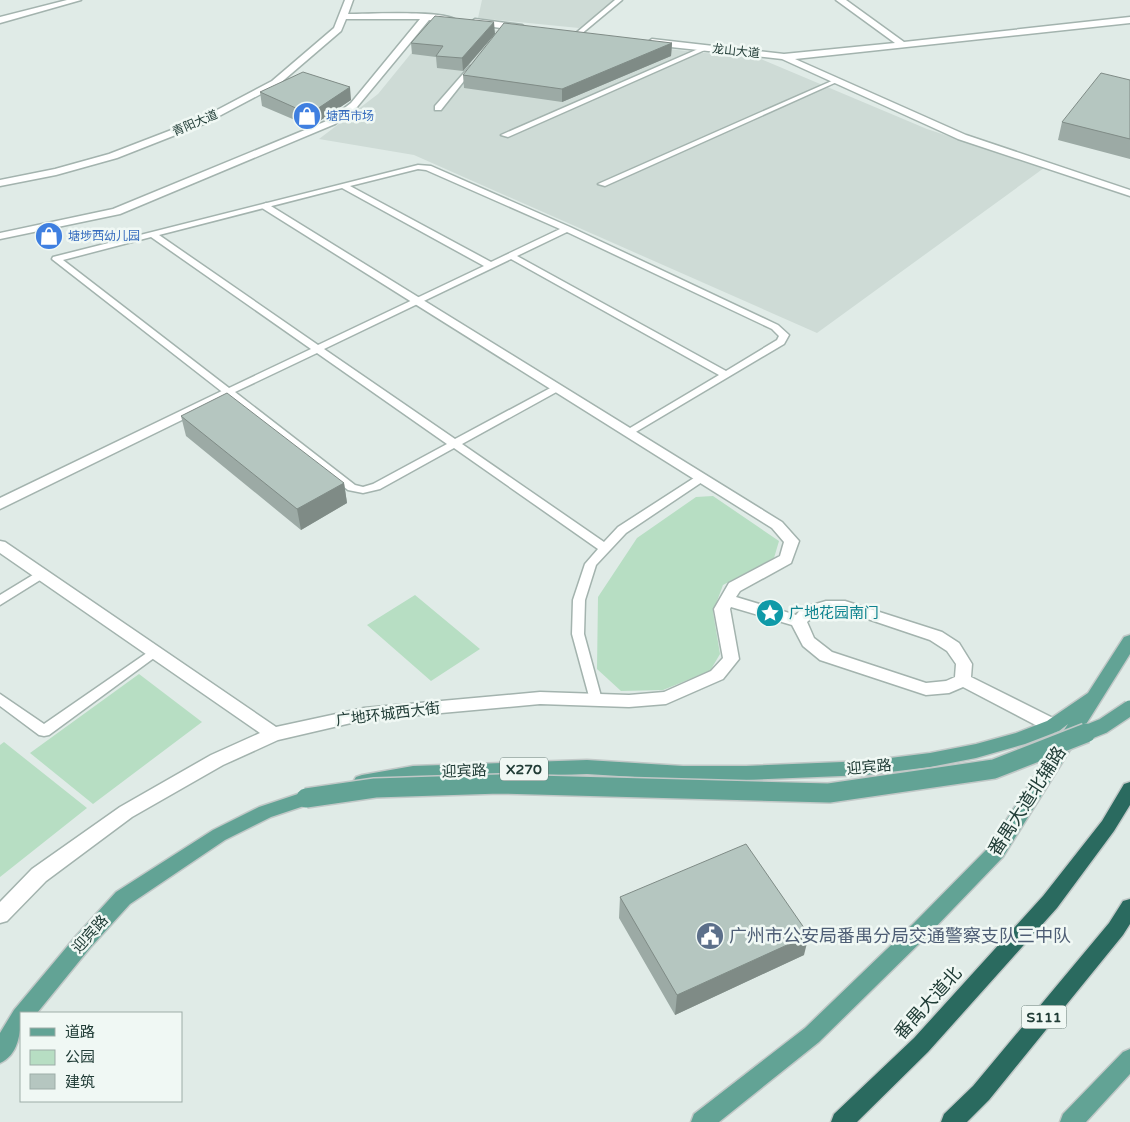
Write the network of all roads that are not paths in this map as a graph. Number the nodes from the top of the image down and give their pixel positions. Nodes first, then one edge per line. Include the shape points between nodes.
1 (77, 0) edge
2 (350, 0) edge
3 (619, 0) edge
4 (840, 0) edge
5 (343, 16) junction
6 (427, 17) junction
7 (0, 20) edge
8 (1130, 20) edge
9 (508, 26) junction
10 (534, 29) edge
11 (501, 33) edge
12 (573, 33) joint
13 (587, 35) edge
14 (646, 41) edge
15 (903, 45) junction
16 (705, 48) junction
17 (784, 57) junction
18 (476, 63) edge
19 (836, 81) junction
20 (438, 108) dead end
21 (505, 135) dead end
22 (0, 183) edge
23 (602, 184) dead end
24 (343, 185) junction
25 (1130, 193) edge
26 (266, 206) junction
27 (567, 229) junction
28 (152, 234) junction
29 (0, 236) edge
30 (511, 256) junction
31 (491, 266) junction
32 (418, 301) junction
33 (316, 350) junction
34 (726, 375) junction
35 (557, 388) junction
36 (228, 392) junction
37 (629, 433) junction
38 (454, 444) junction
39 (701, 478) junction
40 (0, 504) edge
41 (0, 546) edge
42 (605, 548) junction
43 (41, 574) junction
44 (727, 600) junction
45 (0, 601) edge
46 (799, 621) junction
47 (1130, 641) edge
48 (154, 652) junction
49 (963, 680) junction
50 (1093, 698) junction
51 (0, 699) edge
52 (596, 700) junction
53 (1130, 708) edge
54 (1053, 726) junction
55 (274, 734) junction
56 (1130, 789) edge
57 (306, 798) junction
58 (1130, 907) edge
59 (0, 915) edge
60 (25, 1012) edge
61 (20, 1018) edge
62 (0, 1053) edge
63 (1130, 1059) edge
64 (981, 1094) junction
65 (702, 1122) edge
66 (842, 1122) edge
67 (952, 1122) edge
68 (960, 1122) edge
69 (1071, 1122) edge

1 - 7 street
2 - 5 street, 青阳大道
3 - 12 lane
4 - 15 street
5 - 6 street
5 - 22 street, 青阳大道 via 338,30 275,83 203,121 113,156
6 - 9 street
6 - 29 street via 354,105 332,122 116,212
8 - 15 street, 龙山大道
9 - 10 street
9 - 11 lane
12 - 13 street
14 - 16 street, 龙山大道
15 - 17 street, 龙山大道
16 - 17 street, 龙山大道
16 - 21 lane
17 - 19 street
18 - 20 lane
19 - 23 lane
19 - 25 street via 962,137
24 - 26 lane
24 - 27 lane via 402,170 428,168
24 - 31 lane
26 - 28 lane
26 - 32 street
27 - 30 lane
27 - 34 lane via 775,327 784,335 781,342
28 - 33 lane
28 - 36 lane via 56,259
30 - 31 lane
30 - 34 lane
31 - 32 lane
32 - 33 lane
32 - 35 street
33 - 36 lane
33 - 38 lane
34 - 37 lane
35 - 37 street
35 - 38 lane
36 - 38 lane via 352,488 376,487
36 - 40 street
37 - 39 street
38 - 42 lane
39 - 42 lane via 622,530
39 - 44 street via 777,525 792,541 786,559 734,587
41 - 43 street
42 - 52 lane via 590,564 579,600 578,634
43 - 45 lane
43 - 48 street
44 - 46 street
44 - 52 street, 广地环城西大街 via 722,609 731,660 718,675 666,698
46 - 49 street via 803,636 826,656 926,689 949,687
46 - 49 street via 808,612 826,606 846,606 936,636 953,647 964,664
47 - 50 main road, 番禺大道北辅路
48 - 51 lane via 44,731
48 - 55 street
49 - 54 street
50 - 54 main road, 迎宾路 / X270
50 - 65 main road, 番禺大道北辅路 via 996,852 812,1035
52 - 55 street, 广地环城西大街 via 540,698 364,714
53 - 57 main road, bridge via 1103,726 994,769 829,793 500,784 375,788
54 - 57 main road, 迎宾路 / X270 via 976,751 866,768 683,773 587,767 413,773 354,783
55 - 59 street, 广地环城西大街 via 217,760 126,812 39,874
56 - 66 highway, 番禺大道北 via 1108,826 1050,902 921,1045
57 - 60 main road, 迎宾路 / X270 via 265,812 219,836 122,898
58 - 64 highway, S111 via 1116,930
61 - 62 main road
63 - 69 main road
64 - 67 highway, S111
64 - 68 highway

